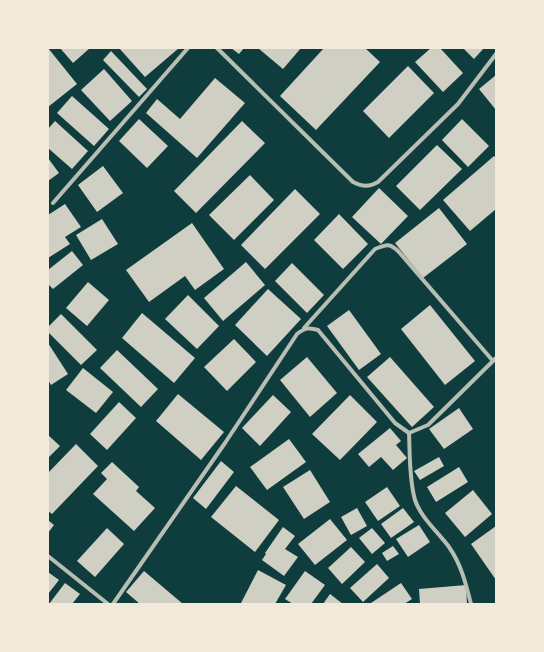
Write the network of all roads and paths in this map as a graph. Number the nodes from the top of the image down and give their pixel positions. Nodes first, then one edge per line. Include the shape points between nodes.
1 (188, 48) edge
2 (217, 48) edge
3 (496, 54) edge
4 (53, 203) dead end
5 (304, 328) junction
6 (494, 359) edge
7 (409, 432) junction
8 (48, 556) edge
9 (108, 604) edge
10 (113, 604) edge
11 (471, 604) edge

1 - 4 street
2 - 3 street via 353,182 361,186 371,186 378,182 458,104
5 - 6 street via 375,249 385,245 393,246
5 - 7 street via 318,330 395,423
5 - 10 street via 297,334
6 - 7 street via 428,425
7 - 11 street via 415,500 420,512 456,558
8 - 9 street

